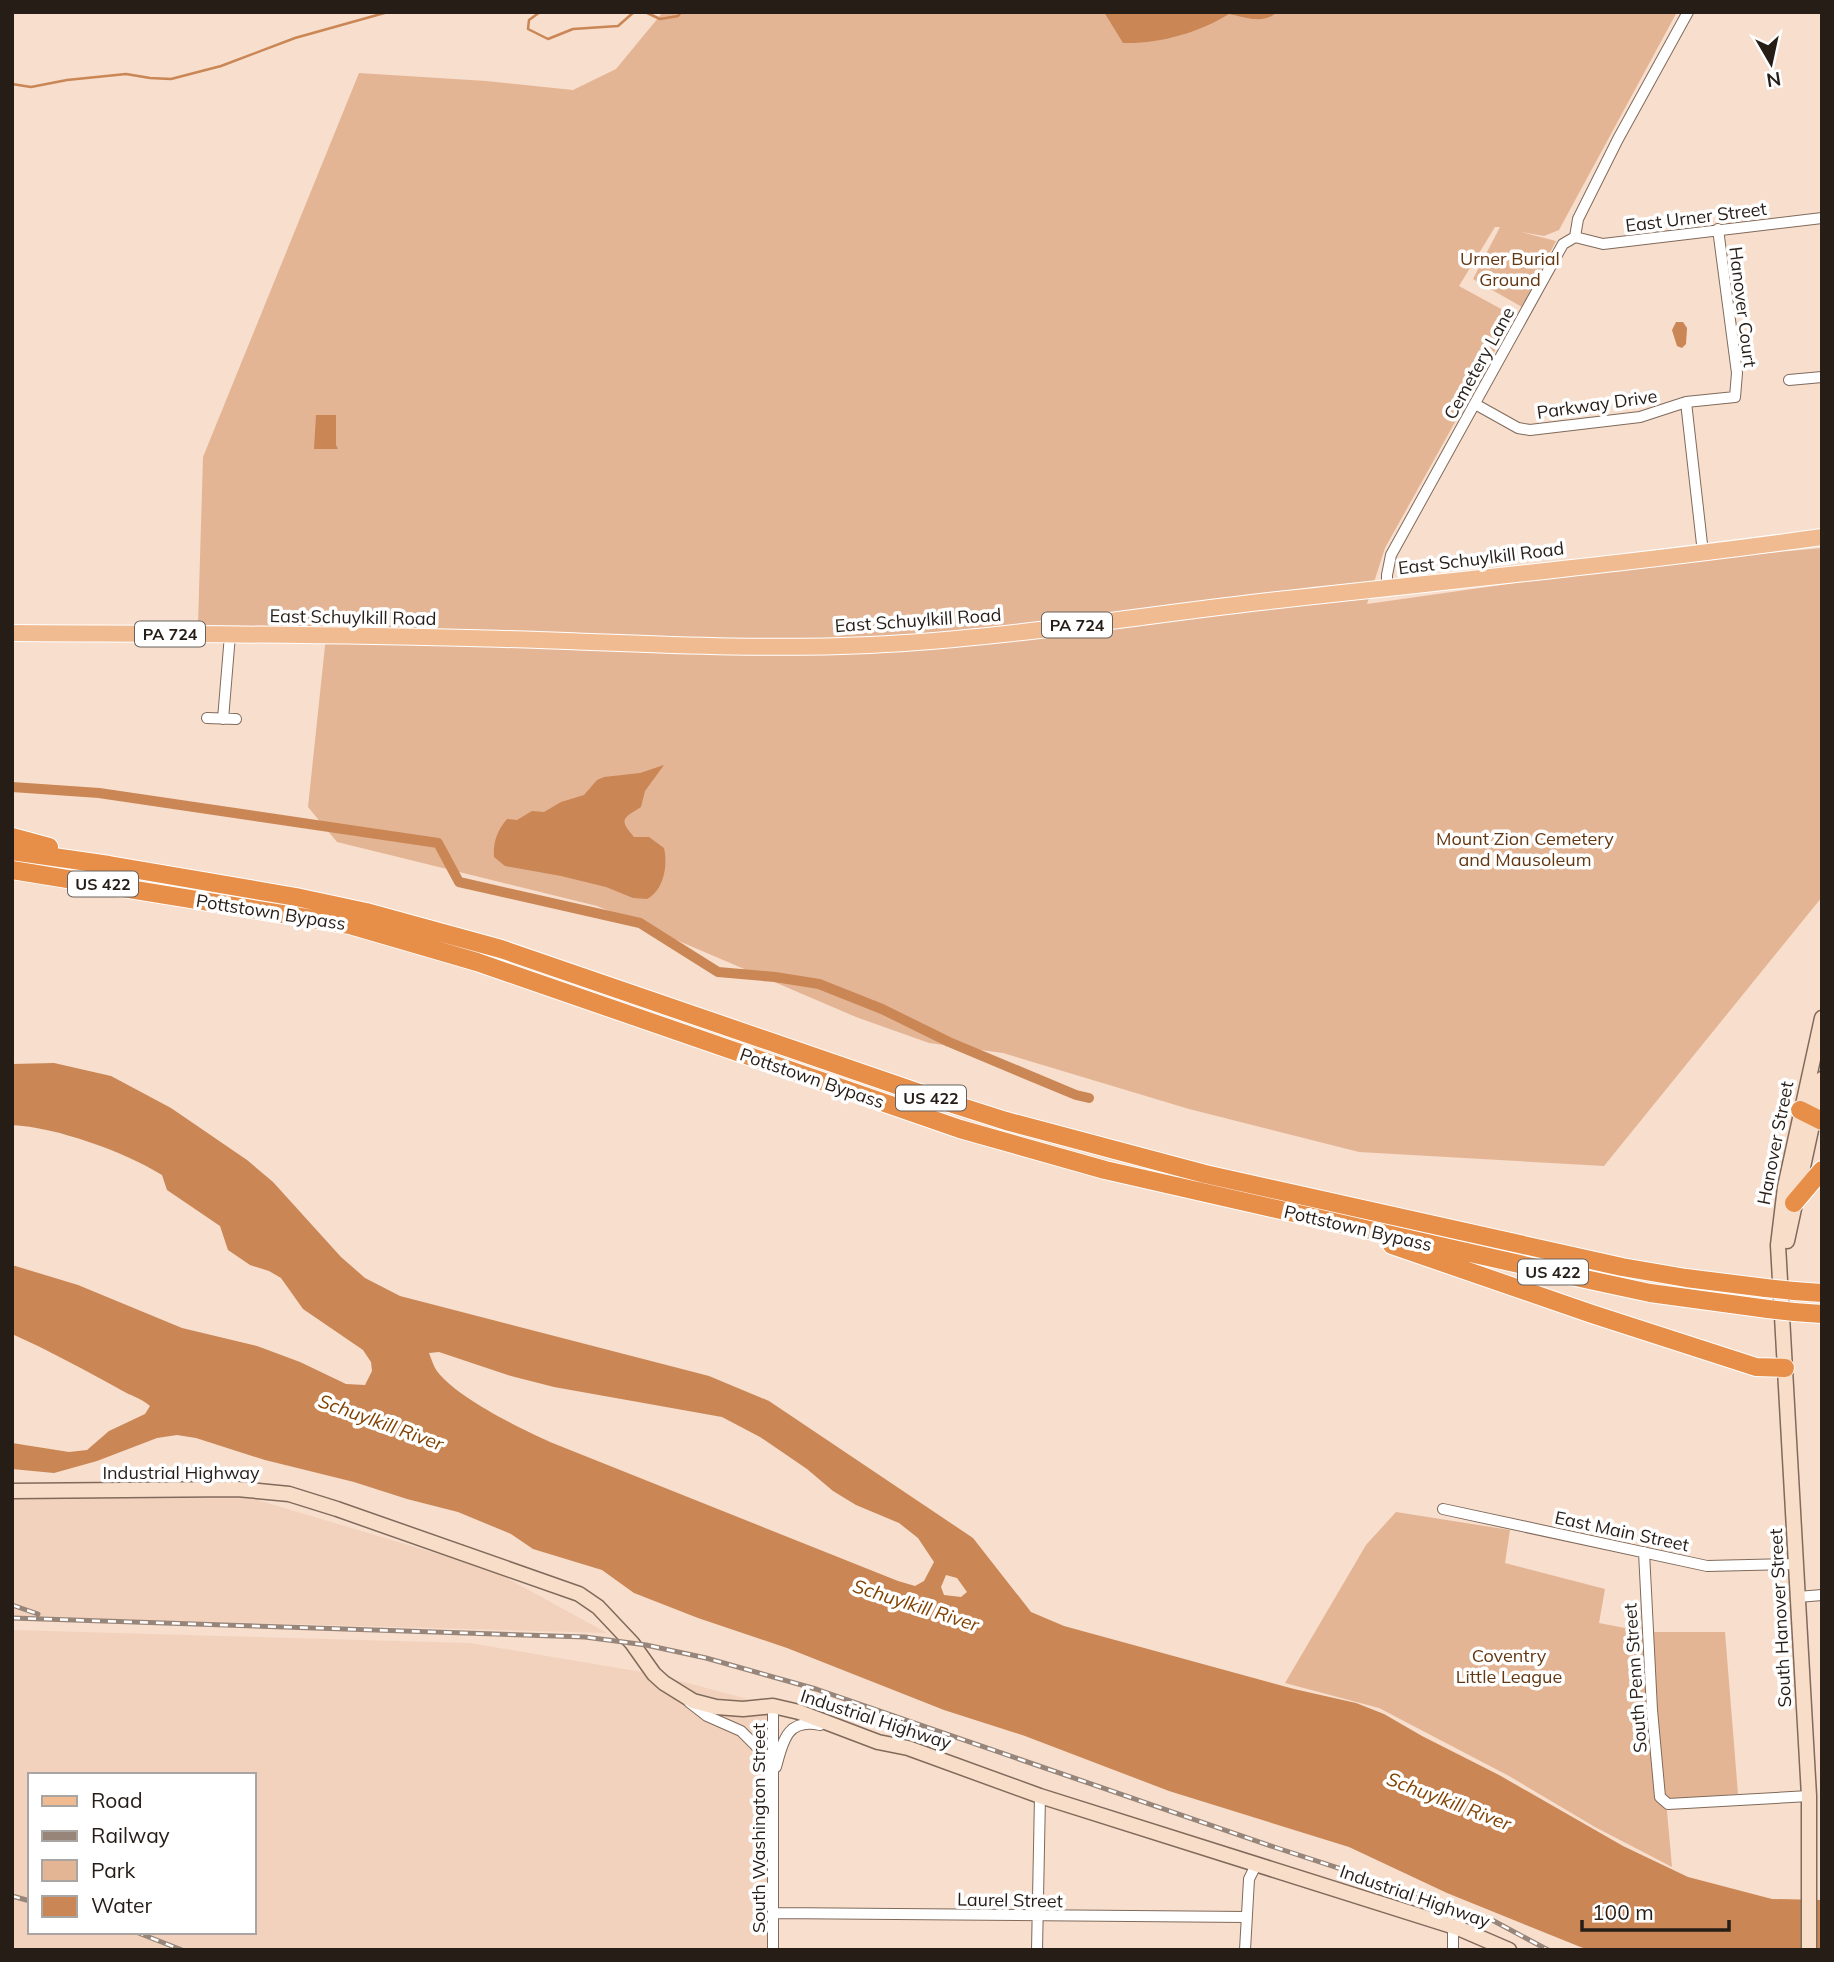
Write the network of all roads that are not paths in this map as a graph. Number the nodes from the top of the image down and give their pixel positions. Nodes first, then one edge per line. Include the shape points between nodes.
1 (1689, 12) edge
2 (1822, 218) edge
3 (1718, 229) junction
4 (1575, 237) junction
5 (1822, 377) edge
6 (1789, 380) dead end
7 (1686, 402) junction
8 (1475, 404) junction
9 (1822, 537) edge
10 (1703, 553) junction
11 (1387, 589) junction
12 (12, 633) edge
13 (230, 635) junction
14 (207, 718) dead end
15 (223, 719) junction
16 (236, 719) dead end
17 (12, 836) edge
18 (12, 851) edge
19 (109, 865) junction
20 (12, 870) edge
21 (12, 878) edge
22 (194, 899) junction
23 (1822, 1018) edge
24 (1822, 1079) edge
25 (1812, 1116) edge
26 (1822, 1170) edge
27 (1794, 1203) junction
28 (1340, 1224) junction
29 (1773, 1282) junction
30 (1822, 1293) edge
31 (1822, 1314) edge
32 (1785, 1368) junction
33 (12, 1491) edge
34 (1443, 1509) dead end
35 (1644, 1552) junction
36 (1796, 1564) junction
37 (1822, 1595) edge
38 (1798, 1597) junction
39 (664, 1683) junction
40 (773, 1706) junction
41 (846, 1730) junction
42 (772, 1781) junction
43 (1040, 1796) junction
44 (1810, 1796) junction
45 (1816, 1848) edge
46 (1256, 1865) junction
47 (774, 1913) junction
48 (1038, 1917) junction
49 (1246, 1917) junction
50 (1453, 1927) junction
51 (773, 1950) edge
52 (1037, 1950) edge
53 (1245, 1950) edge
54 (1453, 1950) edge
55 (1509, 1950) edge
56 (1809, 1950) edge

1 - 4 street, Cemetery Lane via 1583,208
2 - 3 street, East Urner Street
3 - 4 street, East Urner Street via 1603,244
3 - 7 street, Hanover Court via 1737,373 1735,397
4 - 8 street, Cemetery Lane via 1563,244
5 - 6 street
7 - 8 street, Parkway Drive via 1640,417 1530,430
7 - 10 street
8 - 11 street, Cemetery Lane via 1391,555
9 - 10 main road, East Schuylkill Road / PA 724
10 - 11 main road, East Schuylkill Road / PA 724
11 - 13 main road, East Schuylkill Road / PA 724 via 873,645
12 - 13 main road, East Schuylkill Road / PA 724
13 - 15 street
14 - 15 street
15 - 16 street
17 - 19 highway
18 - 19 highway, Pottstown Bypass / US 422
19 - 29 highway, Pottstown Bypass / US 422 via 296,897 439,931 937,1100 1205,1174 1609,1264 1686,1278
20 - 22 highway, Pottstown Bypass / US 422
21 - 22 highway
22 - 28 highway, Pottstown Bypass / US 422 via 350,925 477,962 960,1129 1105,1170
23 - 25 street, Hanover Street
24 - 25 street, Hanover Street
25 - 27 street, Hanover Street
25 - 29 street, Hanover Street via 1783,1196
26 - 27 highway
27 - 29 street, Hanover Street
28 - 31 highway, Pottstown Bypass / US 422, bridge via 1650,1293
28 - 32 highway via 1755,1367
29 - 30 highway, Pottstown Bypass / US 422, bridge via 1794,1291
29 - 32 street, Hanover Street
32 - 36 street, South Hanover Street
33 - 39 street, Industrial Highway via 237,1489 289,1494 579,1594 598,1607
34 - 35 street, East Main Street
35 - 36 street, East Main Street via 1707,1566
35 - 44 street, South Penn Street via 1662,1801
36 - 38 street, South Hanover Street
37 - 38 street
38 - 44 street, South Hanover Street
39 - 40 street, Industrial Highway via 693,1701 716,1707
39 - 42 street via 707,1716 741,1731 761,1751
40 - 41 street, Industrial Highway
40 - 42 street, South Washington Street
41 - 42 street via 811,1723 795,1727 785,1735
41 - 43 street, Industrial Highway
42 - 47 street, South Washington Street
43 - 46 street, Industrial Highway
43 - 48 street
44 - 45 street, South Hanover Street
45 - 56 street, South Hanover Street via 1809,1865
46 - 49 street via 1249,1879
46 - 50 street, Industrial Highway
47 - 48 street, Laurel Street
47 - 51 street, South Washington Street
48 - 49 street, Laurel Street
48 - 52 street
49 - 53 street
50 - 54 street
50 - 55 street, Industrial Highway

